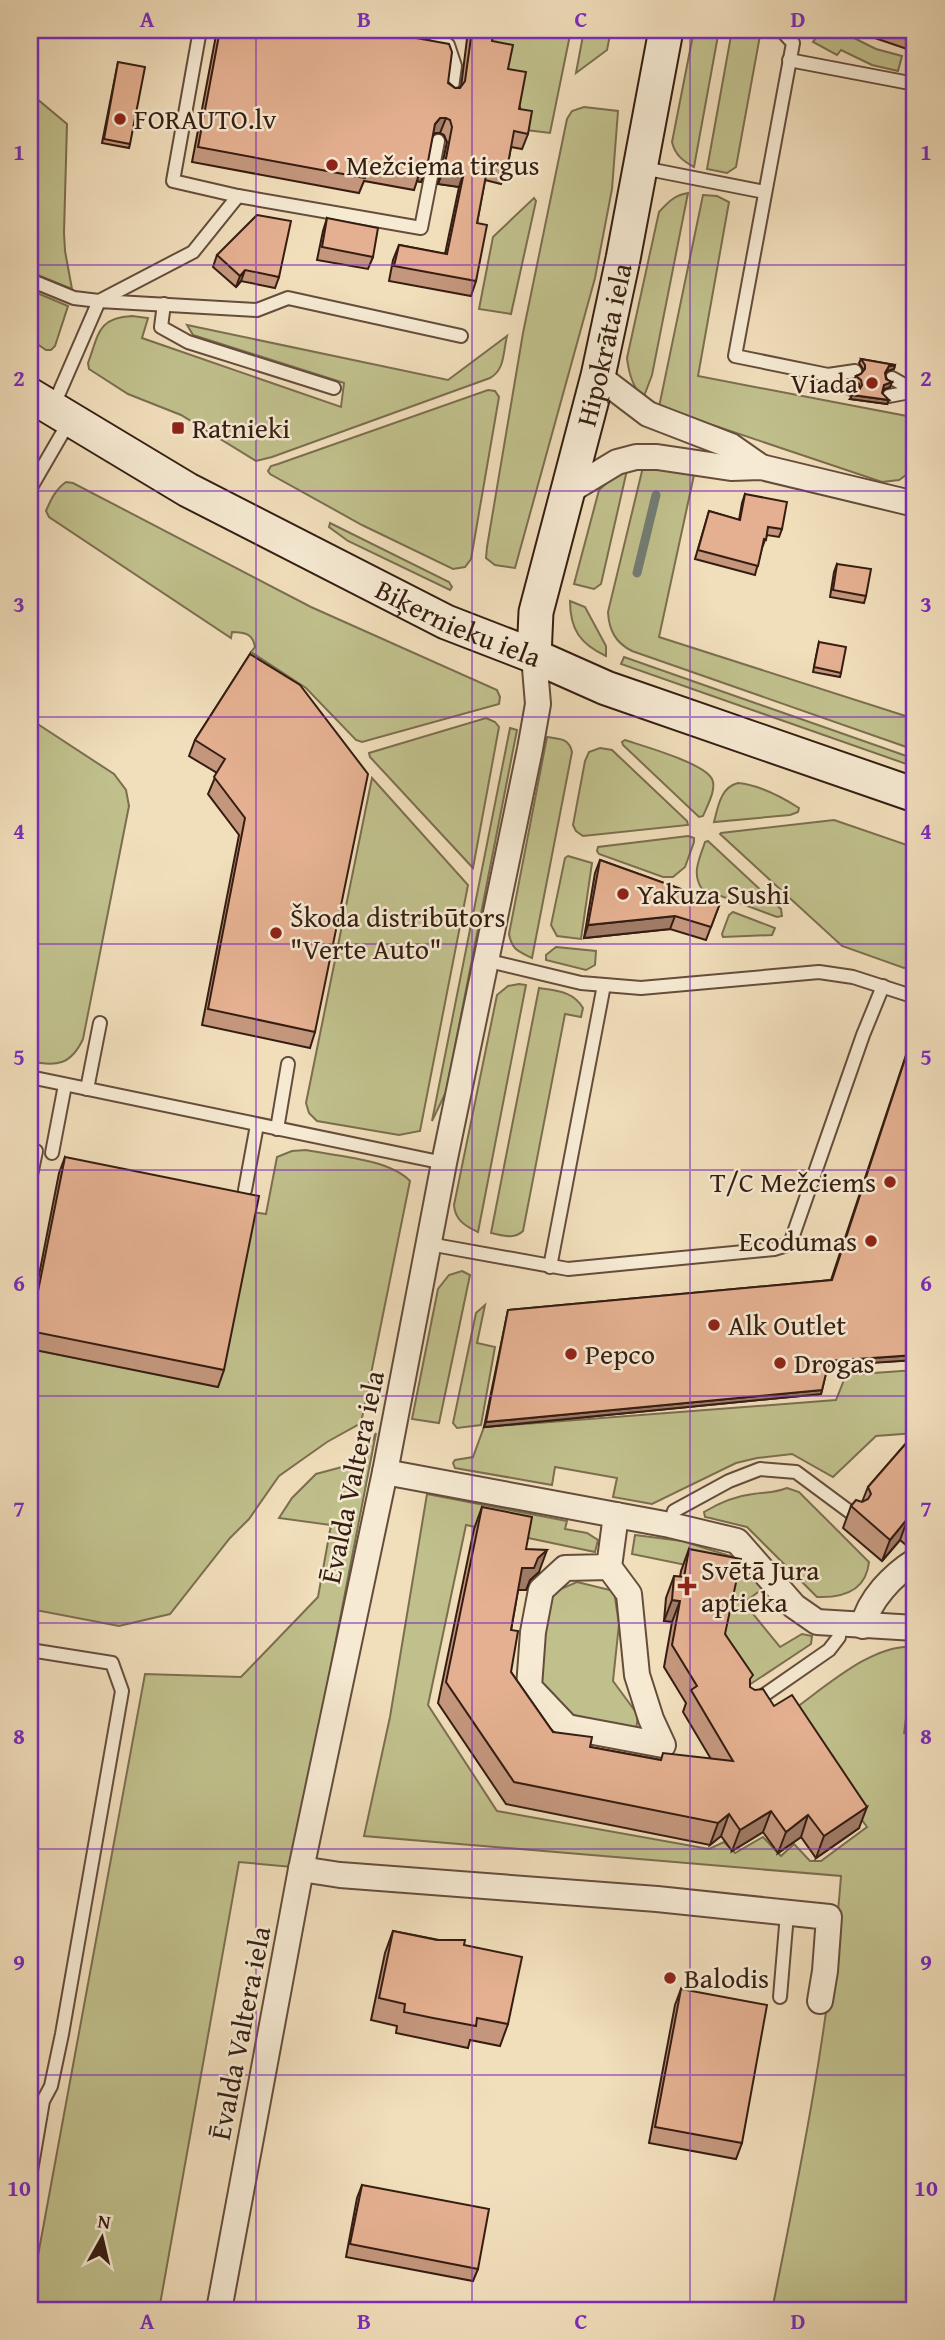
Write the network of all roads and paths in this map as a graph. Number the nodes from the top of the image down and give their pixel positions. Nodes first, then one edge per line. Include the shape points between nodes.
1 (200, 30) edge
2 (428, 30) edge
3 (666, 30) edge
4 (781, 30) edge
5 (789, 60) junction
6 (915, 84) edge
7 (451, 95) edge
8 (438, 141) edge
9 (639, 167) junction
10 (765, 192) junction
11 (238, 196) junction
12 (30, 280) edge
13 (99, 301) junction
14 (164, 304) junction
15 (461, 336) dead end
16 (855, 371) dead end
17 (828, 375) junction
18 (598, 376) junction
19 (892, 378) dead end
20 (334, 388) dead end
21 (852, 389) dead end
22 (889, 396) edge
23 (51, 408) edge
24 (761, 467) junction
25 (30, 489) edge
26 (569, 491) junction
27 (915, 504) edge
28 (534, 656) junction
29 (915, 795) edge
30 (485, 960) junction
31 (604, 985) junction
32 (883, 986) junction
33 (915, 997) edge
34 (100, 1023) dead end
35 (288, 1064) dead end
36 (30, 1077) edge
37 (65, 1085) junction
38 (87, 1088) junction
39 (257, 1125) junction
40 (278, 1129) junction
41 (36, 1150) dead end
42 (52, 1153) dead end
43 (444, 1163) junction
44 (30, 1180) edge
45 (244, 1190) edge
46 (429, 1244) junction
47 (550, 1267) junction
48 (385, 1472) junction
49 (854, 1515) edge
50 (616, 1516) junction
51 (670, 1525) junction
52 (915, 1561) edge
53 (609, 1567) junction
54 (851, 1625) junction
55 (915, 1628) edge
56 (30, 1650) edge
57 (750, 1704) edge
58 (301, 1869) junction
59 (788, 1913) junction
60 (780, 1997) dead end
61 (820, 2001) dead end
62 (30, 2177) edge
63 (219, 2310) edge

1 - 11 lane via 173,181
2 - 7 lane via 448,45 454,66
3 - 9 main road, Hipokrāta iela
4 - 5 lane via 793,43
5 - 6 lane
5 - 10 lane
8 - 11 lane via 421,228
9 - 10 lane
9 - 18 main road, Hipokrāta iela
10 - 17 lane via 735,356
11 - 13 lane via 192,252
12 - 13 lane via 74,298
13 - 14 lane
13 - 23 lane
14 - 15 lane via 257,310 288,298
14 - 20 lane via 162,327 188,342
16 - 17 lane
17 - 21 lane
18 - 24 street via 648,414 731,446
18 - 26 main road, Hipokrāta iela
19 - 22 lane via 915,391
23 - 25 lane
23 - 28 main road, Biķernieku iela via 188,490 446,622
24 - 26 street via 636,457 617,462
24 - 27 street
26 - 28 main road, Hipokrāta iela via 539,599
28 - 29 main road, Biķernieku iela via 606,688
28 - 30 street, Ēvalda Valtera iela via 538,704
30 - 31 lane
30 - 43 street, Ēvalda Valtera iela
31 - 32 lane via 641,988 818,972
31 - 47 lane
32 - 33 lane
32 - 47 lane via 790,1244 568,1269
34 - 38 lane
35 - 40 lane
36 - 37 lane
37 - 38 lane
37 - 42 lane
38 - 39 lane
39 - 40 lane
39 - 45 lane
40 - 43 lane
41 - 44 lane
43 - 46 street, Ēvalda Valtera iela
46 - 47 lane
46 - 48 street, Ēvalda Valtera iela
48 - 50 street
48 - 58 street, Ēvalda Valtera iela
49 - 51 lane via 796,1472 760,1469 729,1480 674,1511
50 - 51 street
50 - 53 street
51 - 54 street via 737,1541 794,1606 817,1622
52 - 54 street
53 - 53 street via 629,1594 636,1675 663,1745 567,1727 528,1687 541,1590 565,1568
54 - 55 street
54 - 57 lane via 829,1650
56 - 62 lane via 112,1663 122,1691 62,2034 51,2086 43,2101
58 - 59 street
58 - 63 street, Ēvalda Valtera iela
59 - 60 lane
59 - 61 street via 829,1917

